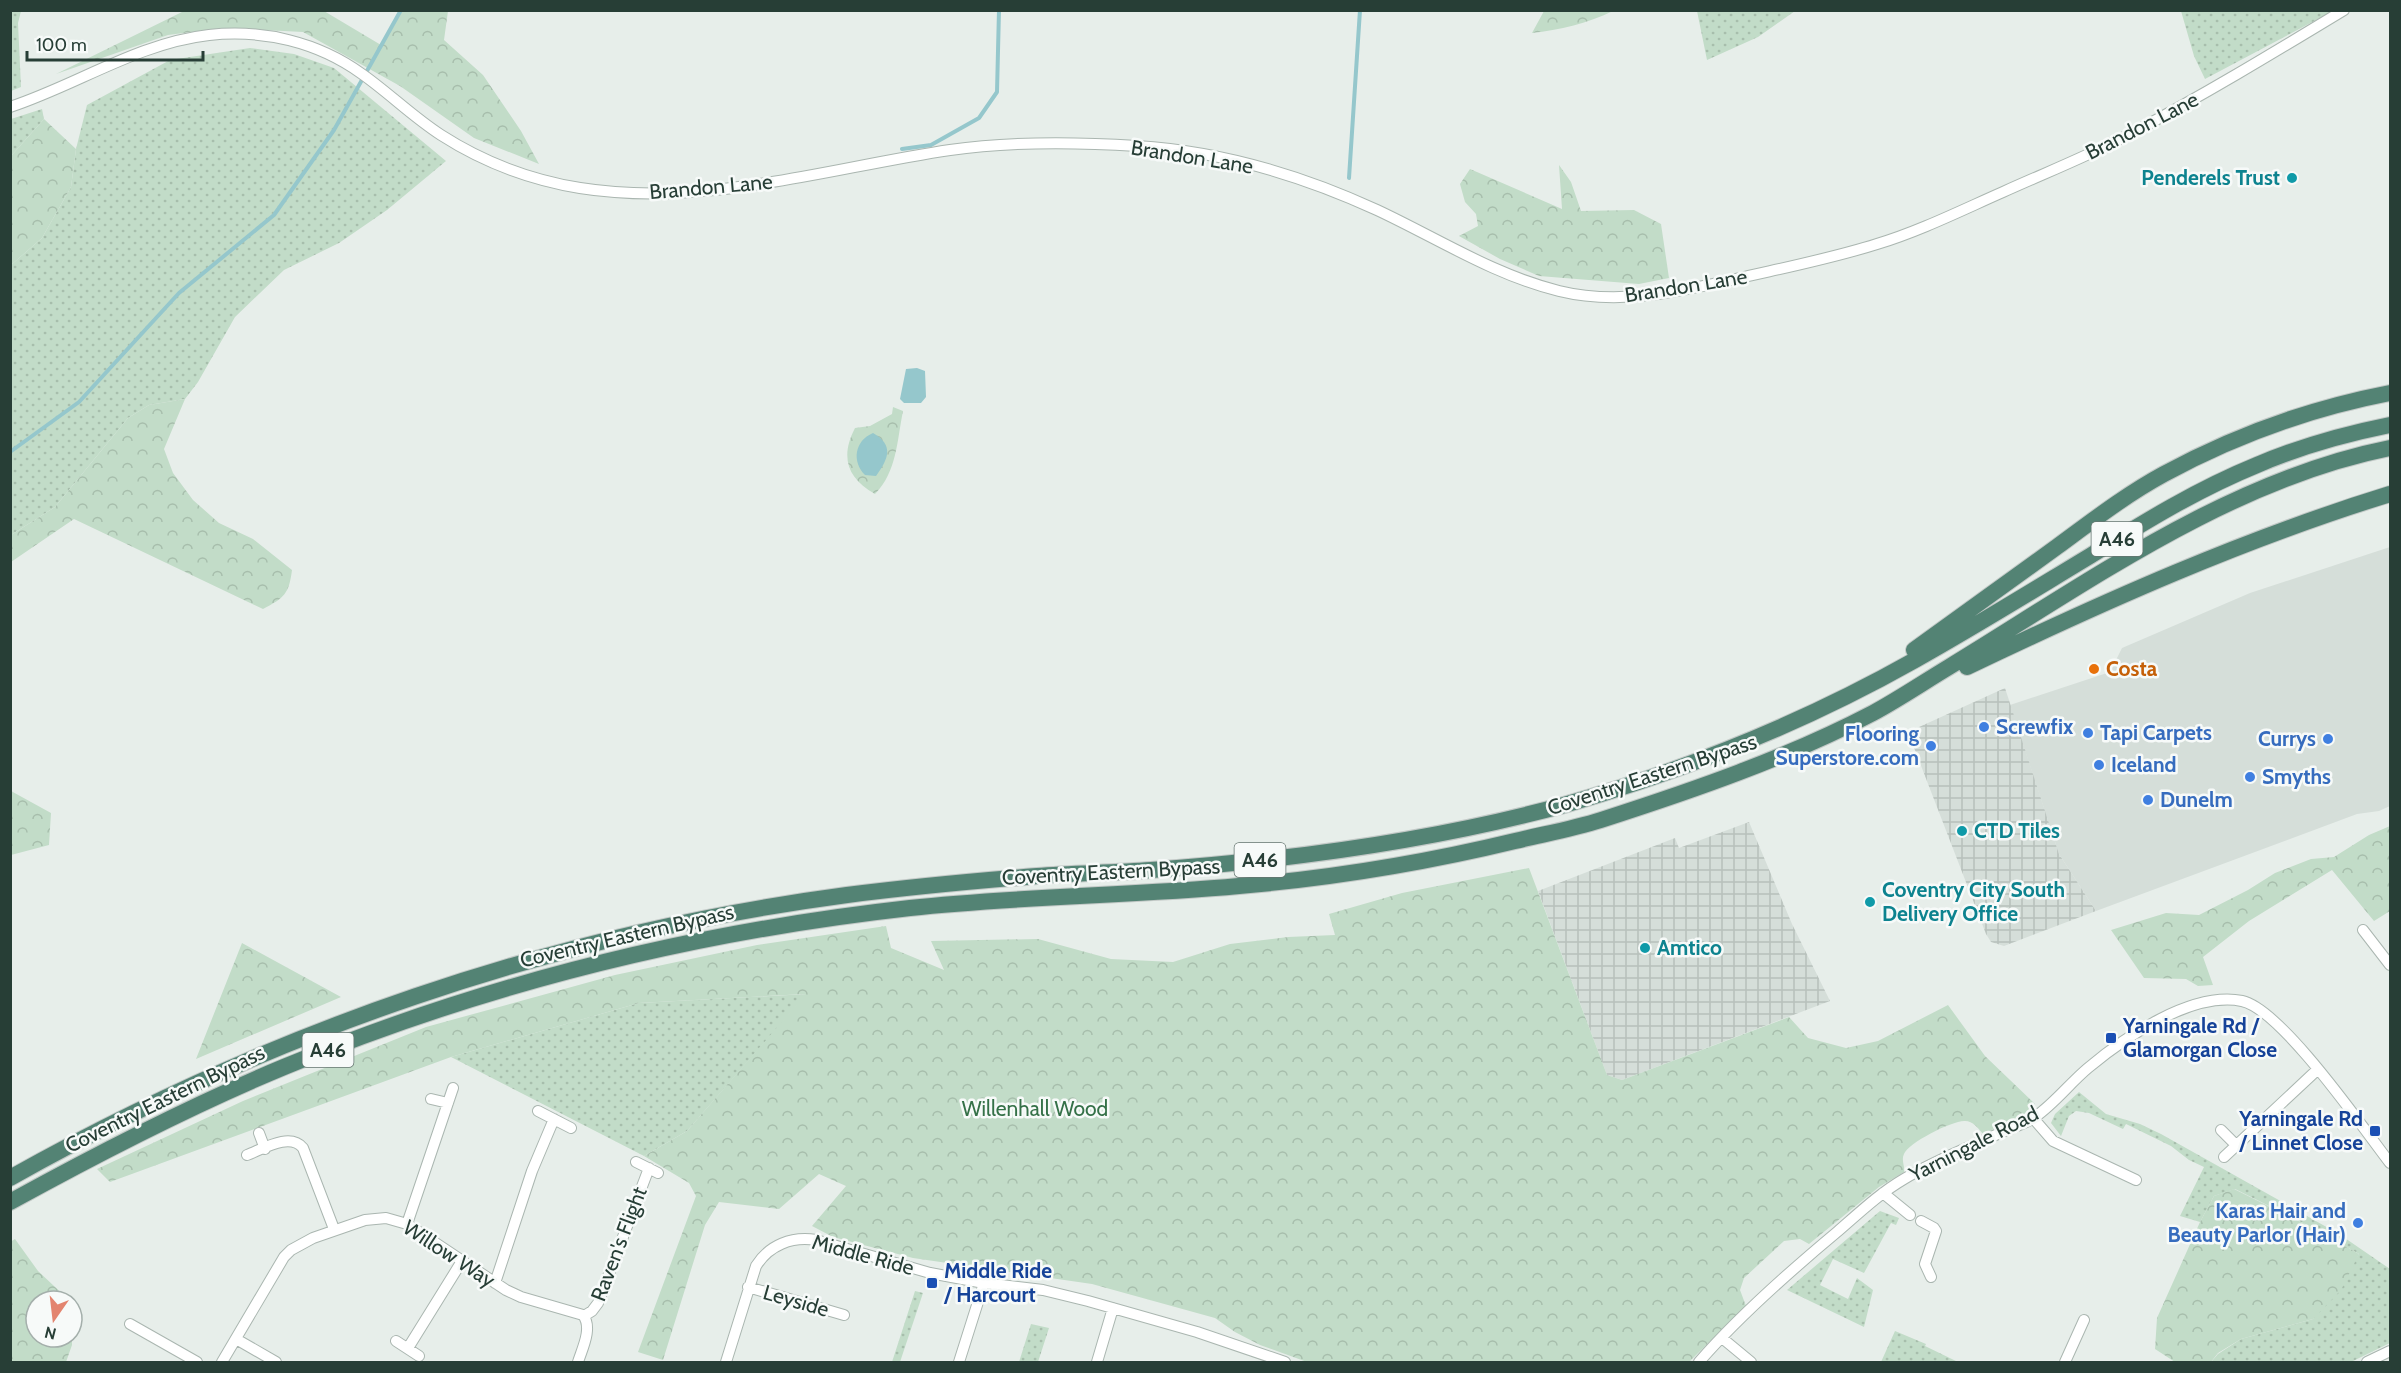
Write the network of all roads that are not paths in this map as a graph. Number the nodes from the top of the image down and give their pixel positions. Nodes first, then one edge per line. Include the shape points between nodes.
1 (2344, 10) edge
2 (10, 107) edge
3 (2391, 393) edge
4 (2391, 425) edge
5 (2391, 448) edge
6 (2391, 494) edge
7 (1860, 689) junction
8 (1877, 711) junction
9 (2363, 930) dead end
10 (2391, 965) edge
11 (2318, 1070) junction
12 (453, 1088) dead end
13 (431, 1099) dead end
14 (448, 1103) junction
15 (538, 1111) dead end
16 (2033, 1118) junction
17 (554, 1119) junction
18 (571, 1128) dead end
19 (2221, 1130) dead end
20 (259, 1133) dead end
21 (2236, 1145) junction
22 (265, 1149) junction
23 (247, 1155) dead end
24 (2224, 1157) dead end
25 (636, 1162) dead end
26 (2391, 1162) edge
27 (10, 1178) edge
28 (2136, 1180) dead end
29 (1883, 1192) junction
30 (10, 1202) edge
31 (1910, 1215) dead end
32 (1921, 1221) dead end
33 (407, 1224) junction
34 (334, 1229) junction
35 (462, 1260) junction
36 (1931, 1277) dead end
37 (495, 1283) junction
38 (984, 1283) junction
39 (748, 1287) junction
40 (1113, 1308) junction
41 (844, 1315) dead end
42 (584, 1316) junction
43 (2084, 1320) dead end
44 (130, 1324) dead end
45 (1722, 1338) junction
46 (236, 1339) junction
47 (396, 1341) dead end
48 (408, 1348) junction
49 (2391, 1351) edge
50 (419, 1356) dead end
51 (1272, 1360) edge
52 (197, 1362) edge
53 (222, 1362) edge
54 (276, 1362) edge
55 (578, 1362) edge
56 (726, 1362) edge
57 (959, 1362) edge
58 (1097, 1362) edge
59 (1285, 1362) edge
60 (1699, 1362) edge
61 (1751, 1362) edge
62 (2065, 1362) edge
63 (2367, 1362) edge

1 - 2 street, Brandon Lane via 2226,82 2125,137 1917,230 1808,262 1639,297 1564,293 1531,283 1372,208 1307,182 1253,166 1143,146 1067,143 954,150 702,191 638,194 583,188 534,178 463,149 334,55 300,42 259,34 211,35 169,43
3 - 7 highway via 2356,399 2291,419 2215,448 2162,475
4 - 7 highway, Coventry Eastern Bypass / A46 via 2260,463 2214,484 2163,510 1948,641
5 - 8 highway, Coventry Eastern Bypass / A46 via 2310,469 2235,500 2131,556
6 - 8 highway via 2286,528 2168,575 2066,619
7 - 27 highway, Coventry Eastern Bypass / A46 via 1819,711 1683,767 1563,805 1410,841 1270,860 1037,876 846,895 690,921 562,950 333,1025 188,1086
8 - 30 highway, Coventry Eastern Bypass / A46 via 1712,783 1592,823 1462,854 1345,875 910,908 770,927 665,946 511,986 285,1066 178,1114
9 - 10 street
11 - 16 street, Yarningale Road via 2268,1014 2256,1006 2242,1001 2214,1001 2170,1015 2119,1043
11 - 21 street
11 - 26 street, Yarningale Road
12 - 14 street
13 - 14 street
14 - 33 street
15 - 17 street
16 - 28 street via 2053,1142
16 - 29 street, Yarningale Road
17 - 18 street
17 - 37 street via 532,1171
19 - 21 street
20 - 22 street
21 - 24 street
22 - 23 street
22 - 34 street via 289,1140 301,1146
25 - 42 street, Raven's Flight via 653,1170 598,1303
29 - 31 street
29 - 45 street, Yarningale Road
32 - 36 street via 1936,1232 1925,1264
33 - 34 street, Willow Way via 378,1218
33 - 35 street, Willow Way
34 - 46 street, Willow Way via 299,1245 284,1257
35 - 37 street, Willow Way
35 - 48 street
37 - 42 street, Willow Way via 521,1297
38 - 39 street, Middle Ride via 909,1268 802,1239 787,1241 770,1251 756,1266
38 - 40 street, Middle Ride via 1043,1290
38 - 57 street
39 - 41 street, Leyside
39 - 56 street, Middle Ride
40 - 51 street, Middle Ride via 1197,1332
40 - 58 street
42 - 55 street via 586,1334
43 - 62 street
44 - 52 street
45 - 60 street, Yarningale Road
45 - 61 street
46 - 53 street, Willow Way
46 - 54 street
47 - 48 street
48 - 50 street
49 - 63 street
51 - 59 street, Middle Ride

